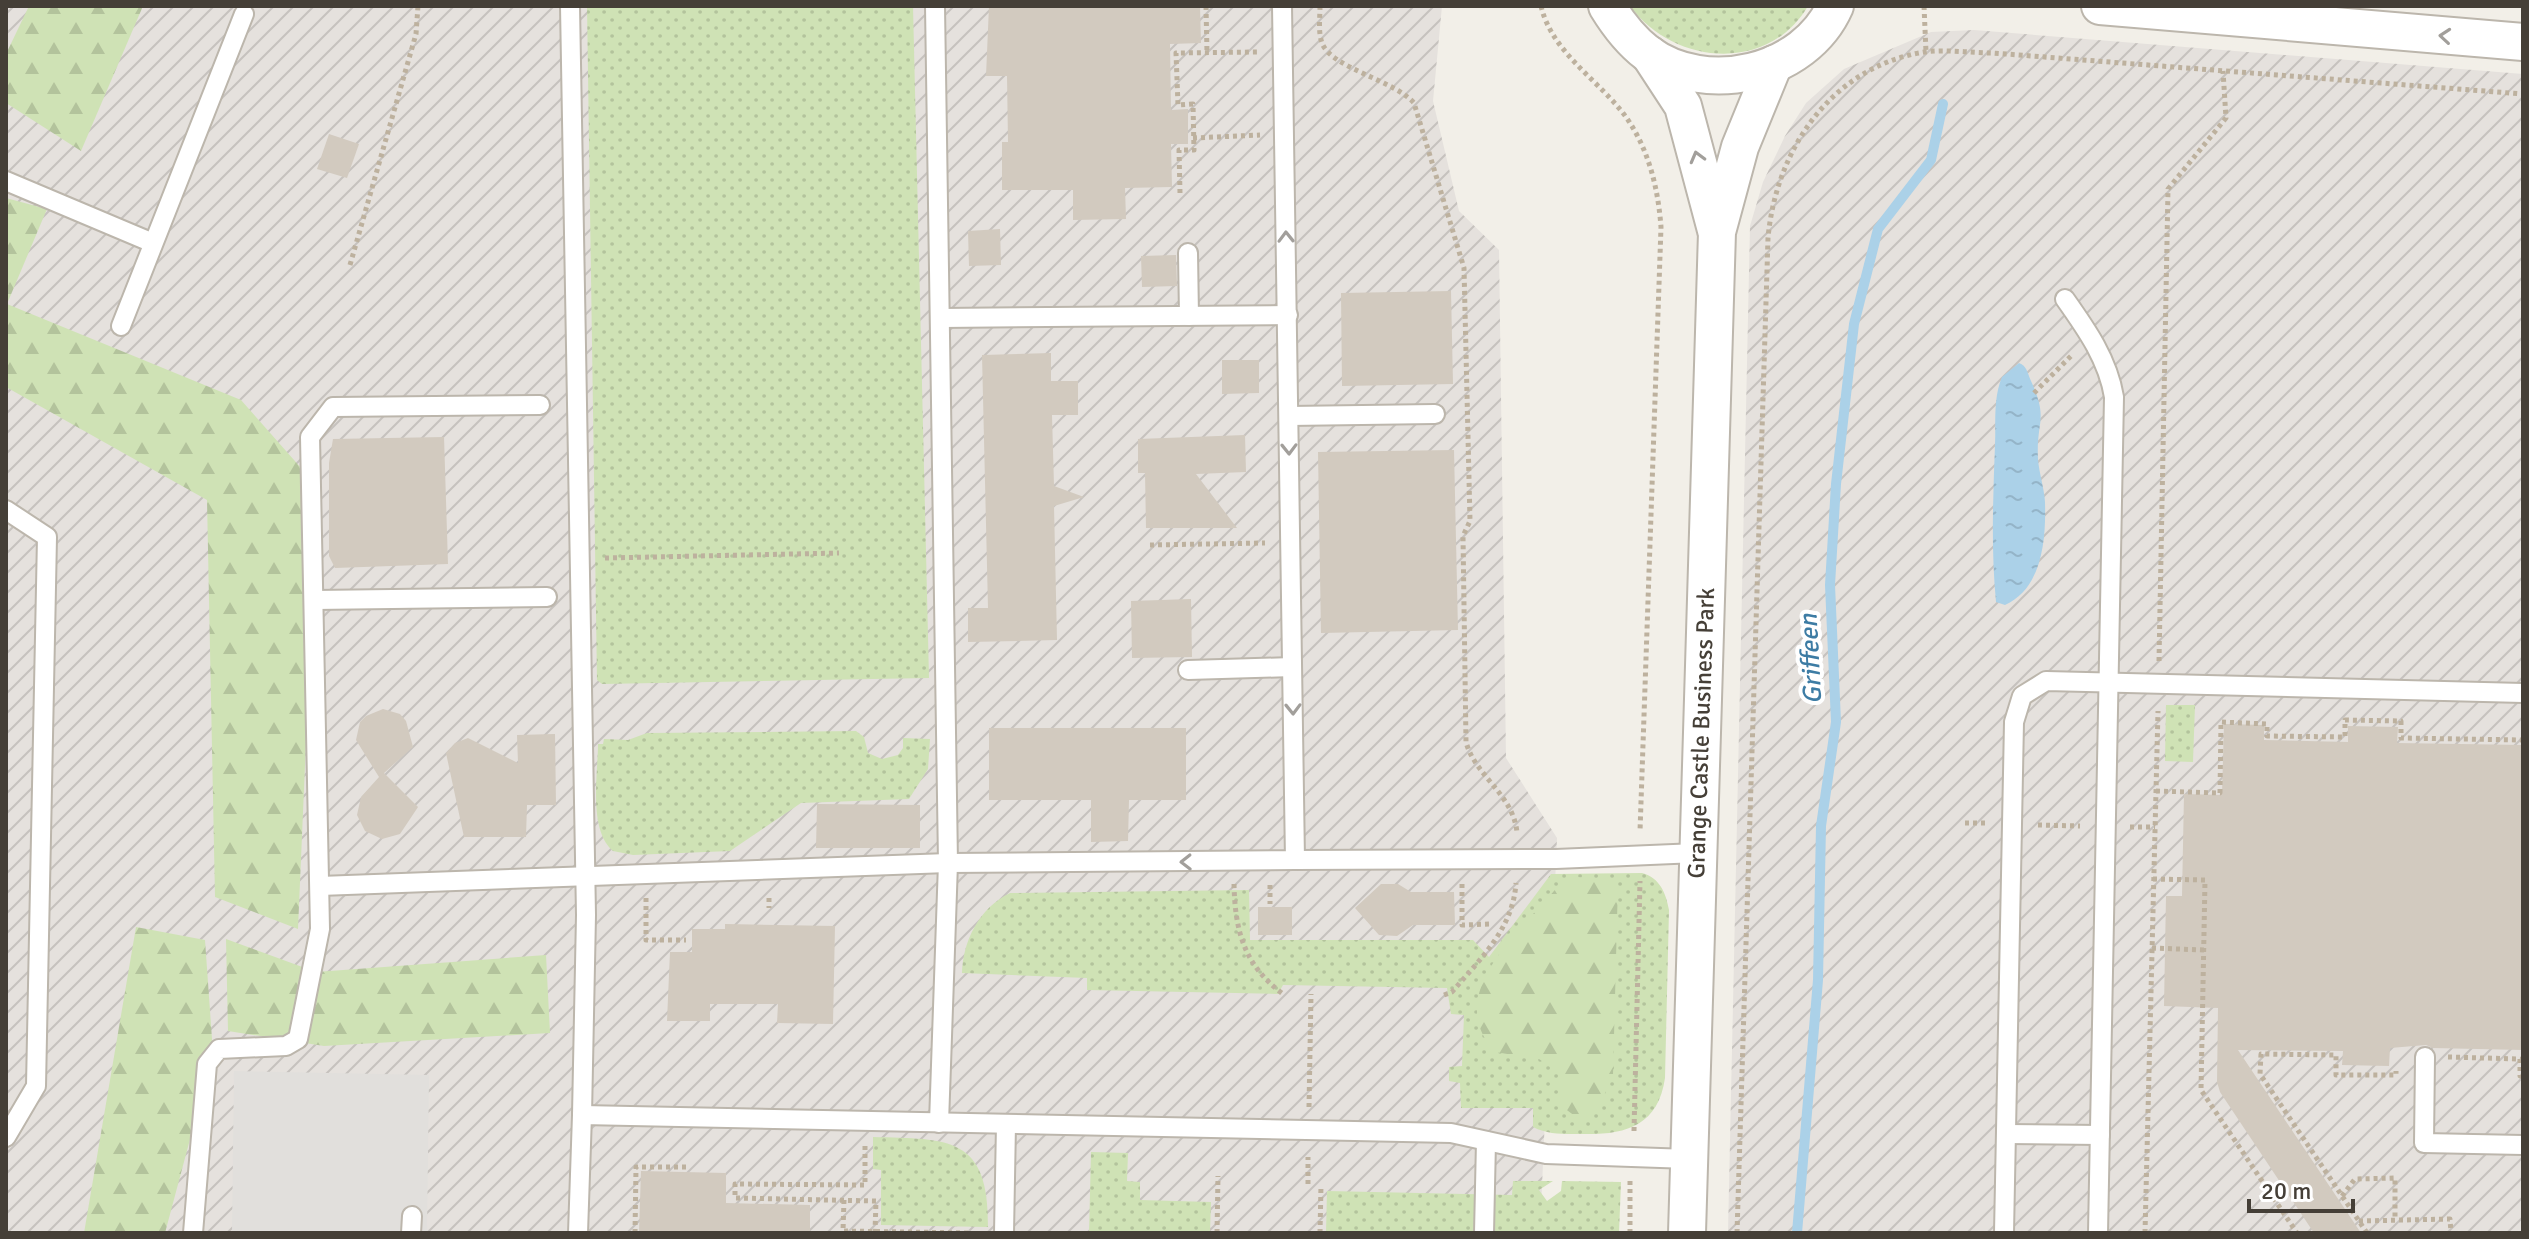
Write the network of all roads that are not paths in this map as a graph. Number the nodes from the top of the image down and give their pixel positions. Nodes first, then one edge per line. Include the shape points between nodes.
1 (570, 6) edge
2 (935, 6) edge
3 (1282, 6) edge
4 (1607, 6) edge
5 (2100, 6) edge
6 (1841, 9) edge
7 (244, 14) dead end
8 (2523, 42) edge
9 (1649, 54) junction
10 (1774, 64) junction
11 (6, 181) edge
12 (1717, 232) junction
13 (153, 243) junction
14 (1188, 253) dead end
15 (2065, 299) dead end
16 (1288, 315) junction
17 (1189, 316) junction
18 (941, 318) junction
19 (121, 326) dead end
20 (540, 405) dead end
21 (1435, 414) dead end
22 (1289, 416) junction
23 (6, 510) edge
24 (547, 597) dead end
25 (314, 600) junction
26 (1292, 667) junction
27 (1188, 670) dead end
28 (2108, 682) junction
29 (2523, 693) edge
30 (1697, 853) junction
31 (1295, 860) junction
32 (948, 863) junction
33 (584, 877) junction
34 (320, 886) junction
35 (2425, 1057) road end
36 (582, 1115) junction
37 (939, 1123) junction
38 (1006, 1124) junction
39 (2006, 1134) junction
40 (2100, 1135) junction
41 (6, 1137) edge
42 (1486, 1141) junction
43 (2523, 1145) edge
44 (1689, 1159) junction
45 (193, 1233) edge
46 (578, 1233) edge
47 (1004, 1233) edge
48 (1484, 1233) edge
49 (1687, 1233) edge
50 (2004, 1233) edge
51 (2098, 1233) edge

1 - 33 lane
2 - 18 lane
16 -> 3 lane
4 - 9 street via 1621,29
8 -> 5 street
6 - 10 street via 1802,47
7 - 13 lane
9 - 10 street via 1684,71 1723,76
12 -> 9 street, Grange Castle Business Park via 1683,106
10 - 12 street, Grange Castle Business Park via 1740,147
11 - 13 lane
12 - 30 street, Grange Castle Business Park
13 - 19 lane
14 - 17 lane
15 - 28 lane via 2102,357 2114,397
16 - 17 lane
16 - 22 lane
17 - 18 lane
18 - 32 lane
20 - 25 lane via 333,407 310,437
21 - 22 lane
22 -> 26 lane
23 - 41 lane via 47,537 36,1086
24 - 25 lane
25 - 34 lane
26 - 27 lane
26 -> 31 lane
28 - 29 lane
28 - 39 lane via 2036,684 2022,696 2014,722
28 - 40 lane
30 - 31 lane
30 - 44 street, Grange Castle Business Park
31 -> 32 lane
32 - 33 lane
32 - 37 lane
33 - 34 lane
33 - 36 lane
34 - 45 lane via 320,929 298,1039 286,1046 219,1049 207,1064
35 - 43 lane via 2424,1143
36 - 37 lane
36 - 46 lane
37 - 38 lane
38 - 42 lane via 1451,1133
38 - 47 lane
39 - 40 lane
39 - 50 lane
40 - 51 lane
42 - 44 lane via 1546,1154
42 - 48 lane
44 - 49 street, Grange Castle Business Park

